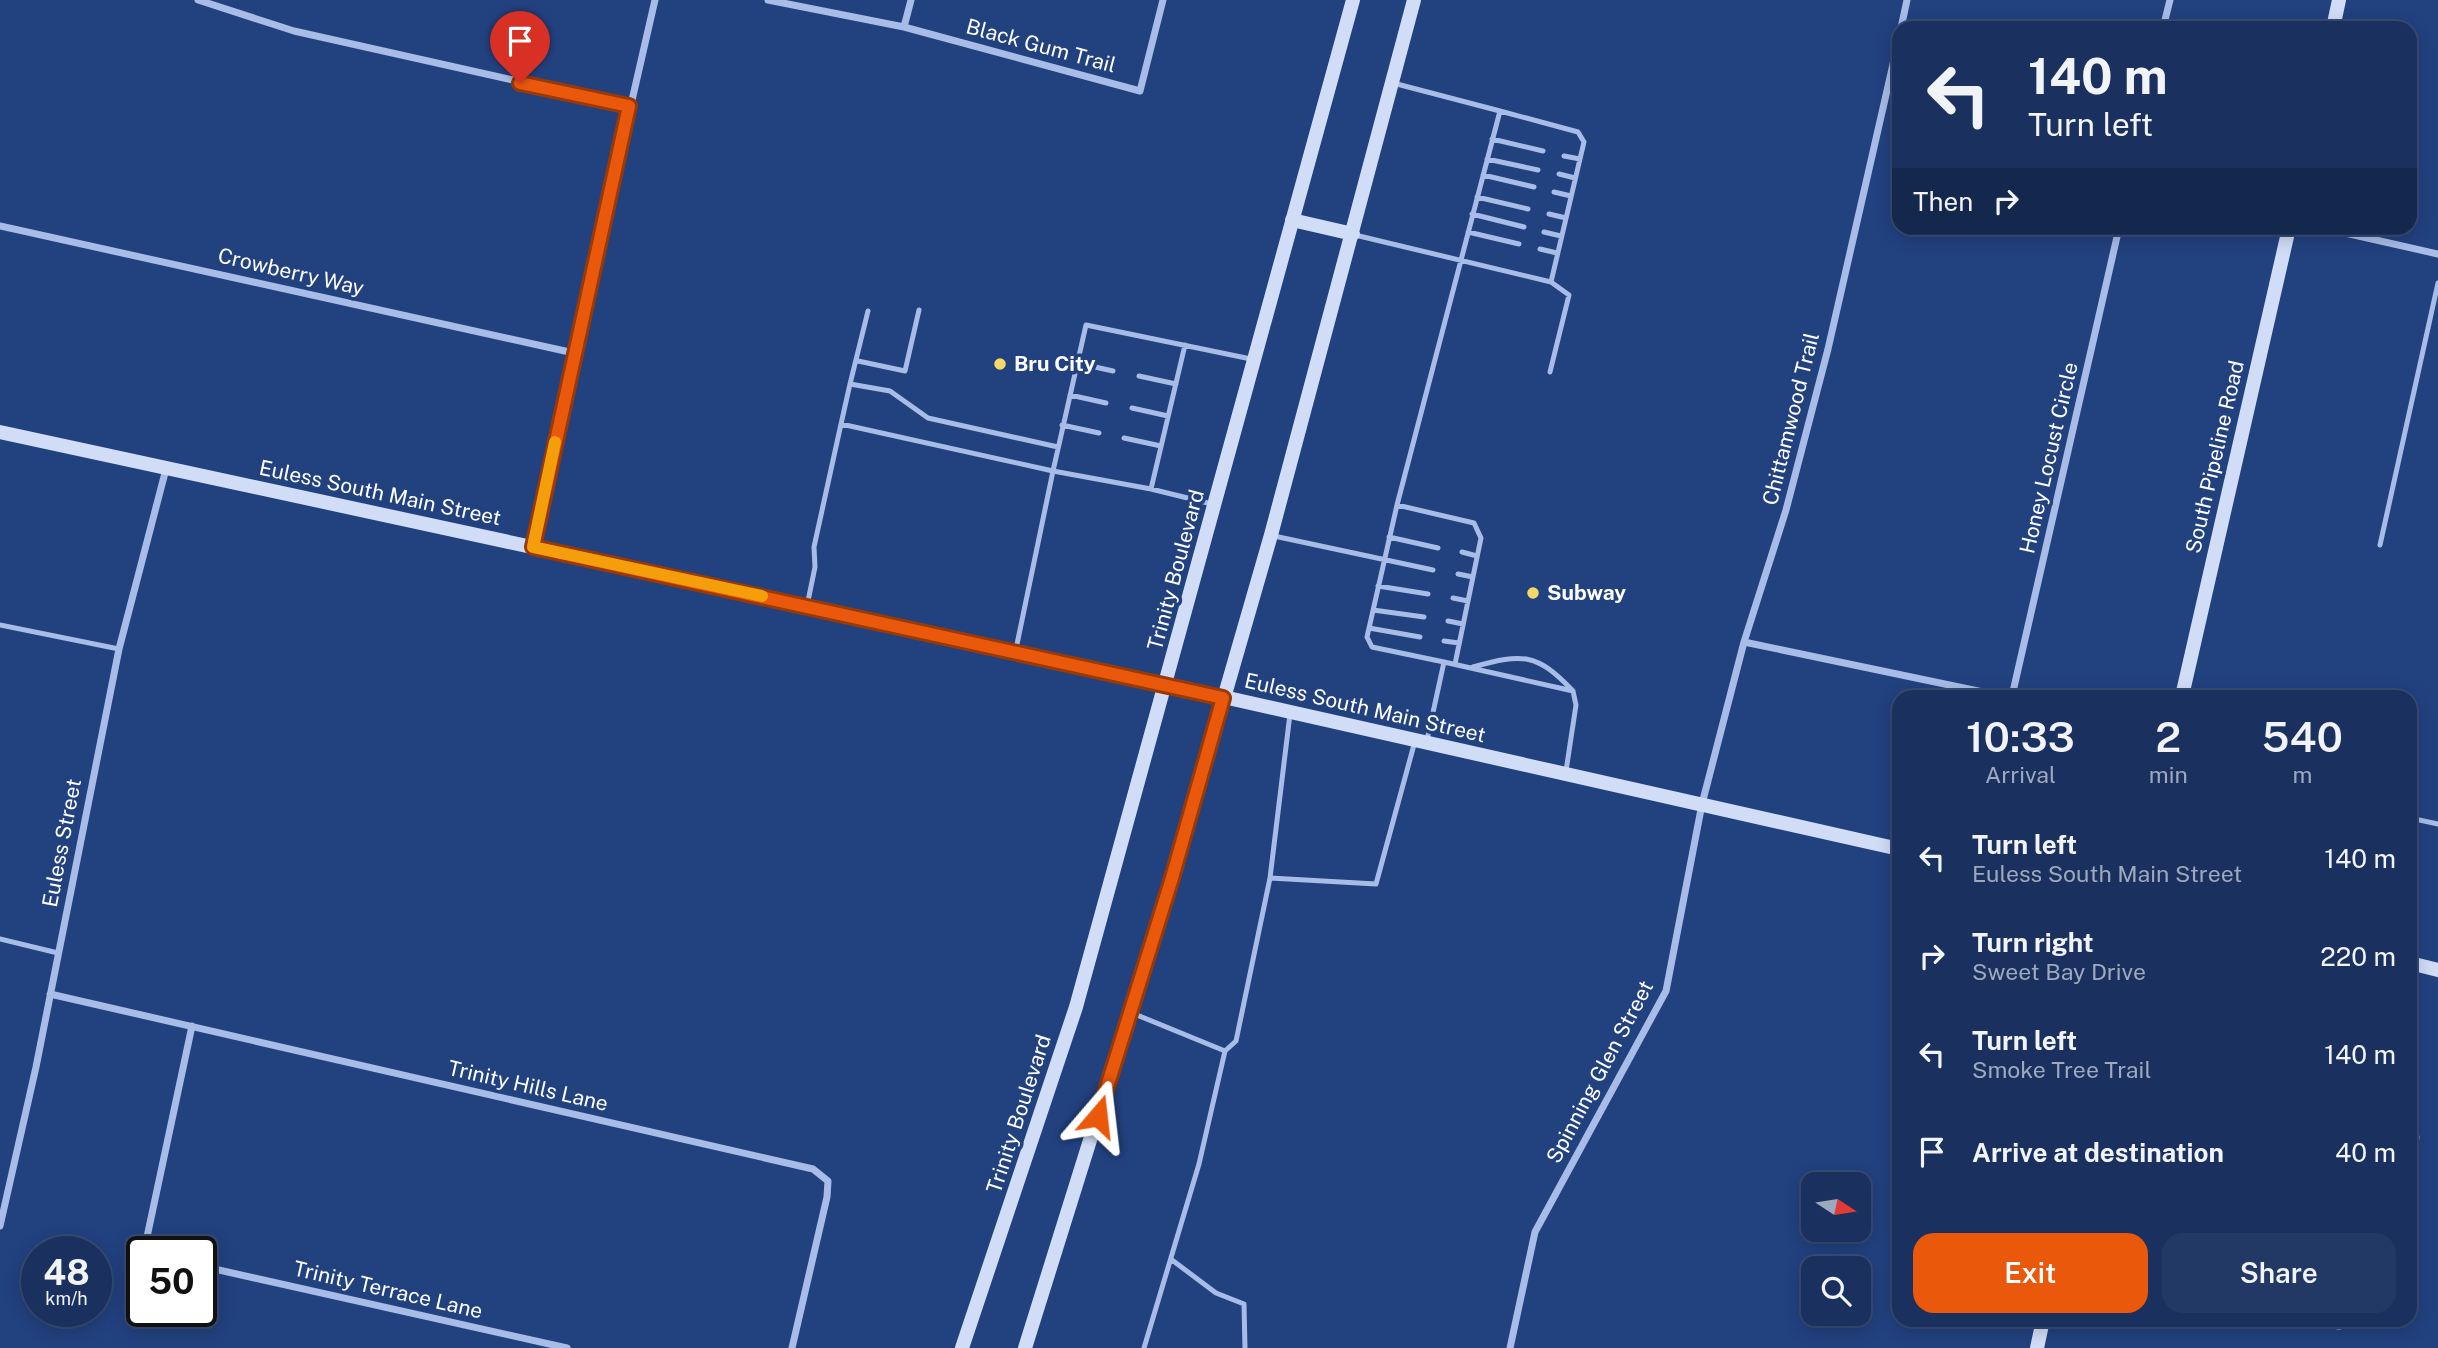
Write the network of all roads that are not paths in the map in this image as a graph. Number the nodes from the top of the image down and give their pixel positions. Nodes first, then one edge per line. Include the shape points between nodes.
1 (198, 0) edge
2 (655, 0) edge
3 (768, 0) edge
4 (911, 0) edge
5 (1163, 0) edge
6 (1353, 0) edge
7 (1414, 0) edge
8 (1907, 0) edge
9 (2170, 0) edge
10 (2339, 0) edge
11 (1902, 21) edge
12 (2165, 21) edge
13 (2334, 21) edge
14 (904, 27) junction
15 (1892, 68) edge
16 (1392, 83) junction
17 (629, 106) junction
18 (1500, 111) junction
19 (1492, 139) junction
20 (1543, 151) dead end
21 (1564, 156) dead end
22 (1487, 159) junction
23 (1580, 159) junction
24 (1538, 170) dead end
25 (1559, 174) dead end
26 (1483, 175) junction
27 (1575, 178) junction
28 (1534, 187) dead end
29 (1554, 192) dead end
30 (1571, 196) junction
31 (1478, 197) junction
32 (1528, 209) dead end
33 (1549, 214) dead end
34 (1472, 215) junction
35 (1566, 218) junction
36 (1292, 220) junction
37 (0, 226) edge
38 (1524, 227) dead end
39 (1468, 232) junction
40 (1544, 232) dead end
41 (1353, 234) junction
42 (2117, 235) edge
43 (2286, 235) edge
44 (2354, 235) edge
45 (1562, 236) junction
46 (1519, 244) dead end
47 (1540, 249) dead end
48 (1558, 253) junction
49 (2438, 254) edge
50 (1460, 259) junction
51 (1550, 282) junction
52 (2438, 283) edge
53 (919, 310) dead end
54 (869, 311) dead end
55 (1185, 345) junction
56 (574, 353) junction
57 (1254, 360) junction
58 (858, 361) junction
59 (1077, 363) junction
60 (1113, 371) dead end
61 (1550, 372) dead end
62 (1139, 376) dead end
63 (850, 384) junction
64 (1176, 384) junction
65 (1070, 395) junction
66 (1106, 402) dead end
67 (1132, 408) dead end
68 (1168, 416) junction
69 (841, 424) junction
70 (1062, 425) junction
71 (0, 432) edge
72 (1098, 433) dead end
73 (1124, 438) dead end
74 (1161, 446) junction
75 (1058, 447) junction
76 (166, 469) junction
77 (1053, 471) junction
78 (1151, 489) junction
79 (1215, 505) junction
80 (1397, 505) junction
81 (1270, 536) junction
82 (1390, 537) junction
83 (2380, 544) dead end
84 (533, 547) junction
85 (1438, 548) dead end
86 (1462, 552) dead end
87 (1477, 556) junction
88 (1384, 562) junction
89 (1433, 570) dead end
90 (1458, 574) dead end
91 (1473, 577) junction
92 (1378, 586) junction
93 (1428, 594) dead end
94 (1453, 598) dead end
95 (1468, 601) junction
96 (807, 606) junction
97 (1373, 610) junction
98 (1424, 617) dead end
99 (1448, 621) dead end
100 (1463, 624) junction
101 (0, 625) edge
102 (1369, 628) junction
103 (1420, 637) dead end
104 (1444, 641) dead end
105 (1744, 642) junction
106 (1459, 643) junction
107 (119, 649) junction
108 (1015, 651) junction
109 (1444, 662) junction
110 (1455, 664) junction
111 (1470, 667) junction
112 (1166, 684) junction
113 (1973, 690) edge
114 (2013, 690) edge
115 (2183, 690) edge
116 (1573, 691) junction
117 (1223, 698) junction
118 (1290, 712) junction
119 (1421, 742) junction
120 (1566, 774) junction
121 (1702, 804) junction
122 (2417, 820) edge
123 (2438, 824) edge
124 (1892, 847) edge
125 (1270, 878) junction
126 (0, 939) edge
127 (58, 953) junction
128 (2417, 965) edge
129 (2438, 970) edge
130 (50, 994) junction
131 (1130, 1012) junction
132 (192, 1026) junction
133 (1225, 1051) junction
134 (0, 1226) edge
135 (147, 1236) edge
136 (1171, 1260) junction
137 (217, 1270) edge
138 (2042, 1327) edge
139 (567, 1348) edge
140 (792, 1348) edge
141 (962, 1348) edge
142 (1025, 1348) edge
143 (1144, 1348) edge
144 (1245, 1348) edge
145 (1510, 1348) edge
146 (2037, 1348) edge

1 - 17 street via 295,31
2 - 17 street
3 - 14 street, Black Gum Trail
4 - 14 street
5 - 14 street, Black Gum Trail via 1140,91
6 - 36 main road, Trinity Boulevard
7 - 16 main road
8 - 11 street
9 - 12 street
10 - 13 main road
15 - 105 street, Chittamwood Trail via 1786,510
16 - 18 lane
16 - 41 main road
17 - 56 street
18 - 19 lane
18 - 23 lane via 1578,132 1584,142
19 - 20 lane
19 - 22 lane
21 - 23 lane
22 - 24 lane
22 - 26 lane
23 - 27 lane
25 - 27 lane
26 - 28 lane
26 - 31 lane
27 - 30 lane
29 - 30 lane
30 - 35 lane
31 - 32 lane
31 - 34 lane
33 - 35 lane
34 - 38 lane
34 - 39 lane
35 - 45 lane
36 - 41 main road
36 - 57 main road, Trinity Boulevard
37 - 56 street, Crowberry Way
39 - 46 lane
39 - 50 lane
40 - 45 lane
41 - 50 lane
41 - 81 main road
42 - 114 street, Honey Locust Circle
43 - 115 main road, South Pipeline Road
44 - 49 street
45 - 48 lane
47 - 48 lane
48 - 51 lane
50 - 51 lane
50 - 80 lane
51 - 61 lane via 1569,295
52 - 83 lane
53 - 58 lane via 905,371
54 - 58 lane
55 - 57 lane
55 - 59 lane via 1086,325
55 - 64 lane
56 - 84 street
57 - 79 main road, Trinity Boulevard
58 - 63 lane
59 - 60 lane
59 - 65 lane
62 - 64 lane
63 - 69 lane
63 - 75 lane via 890,391 928,418
64 - 68 lane
65 - 66 lane
65 - 70 lane
67 - 68 lane
68 - 74 lane
69 - 77 lane
69 - 96 lane via 814,547
70 - 72 lane
70 - 75 lane
71 - 76 main road, Euless South Main Street
73 - 74 lane
74 - 78 lane
75 - 77 lane
76 - 84 main road, Euless South Main Street
76 - 107 street, Euless Street
77 - 78 lane
77 - 108 lane
78 - 79 lane
79 - 112 main road, Trinity Boulevard
80 - 82 lane
80 - 87 lane via 1474,523 1482,538
81 - 88 lane
81 - 117 main road
82 - 85 lane
82 - 88 lane
84 - 96 main road, Euless South Main Street
86 - 87 lane
87 - 91 lane
88 - 89 lane
88 - 92 lane
90 - 91 lane
91 - 95 lane
92 - 93 lane
92 - 97 lane
94 - 95 lane
95 - 100 lane
96 - 108 main road, Euless South Main Street
97 - 98 lane
97 - 102 lane
99 - 100 lane
100 - 106 lane
101 - 107 lane
102 - 103 lane
102 - 109 lane via 1367,638 1372,647
104 - 106 lane
105 - 113 street
105 - 121 street, Chittamwood Trail
106 - 110 lane
107 - 127 street, Euless Street
108 - 112 main road, Euless South Main Street
109 - 110 lane
109 - 119 lane
110 - 111 lane
111 - 116 lane
111 - 116 lane via 1505,657 1535,661 1553,669
112 - 117 main road, Euless South Main Street
112 - 141 main road, Trinity Boulevard via 1076,1007
116 - 120 lane via 1576,705
117 - 118 main road, Euless South Main Street
117 - 131 main road
118 - 119 main road, Euless South Main Street
118 - 125 lane
119 - 120 main road, Euless South Main Street
119 - 125 lane via 1376,884
120 - 121 main road, Euless South Main Street
121 - 124 main road, Euless South Main Street
121 - 145 street, Spinning Glen Street via 1666,991 1535,1232
122 - 123 lane
125 - 133 lane via 1236,1041
126 - 127 lane
127 - 130 street, Euless Street
128 - 129 main road
130 - 132 street, Trinity Hills Lane
130 - 134 street, Euless Street
131 - 133 lane
131 - 142 main road
132 - 135 street
132 - 140 street, Trinity Hills Lane via 813,1169 828,1181 827,1197
133 - 136 lane
136 - 143 lane
136 - 144 lane via 1216,1293 1244,1304
137 - 139 street, Trinity Terrace Lane
138 - 146 main road

